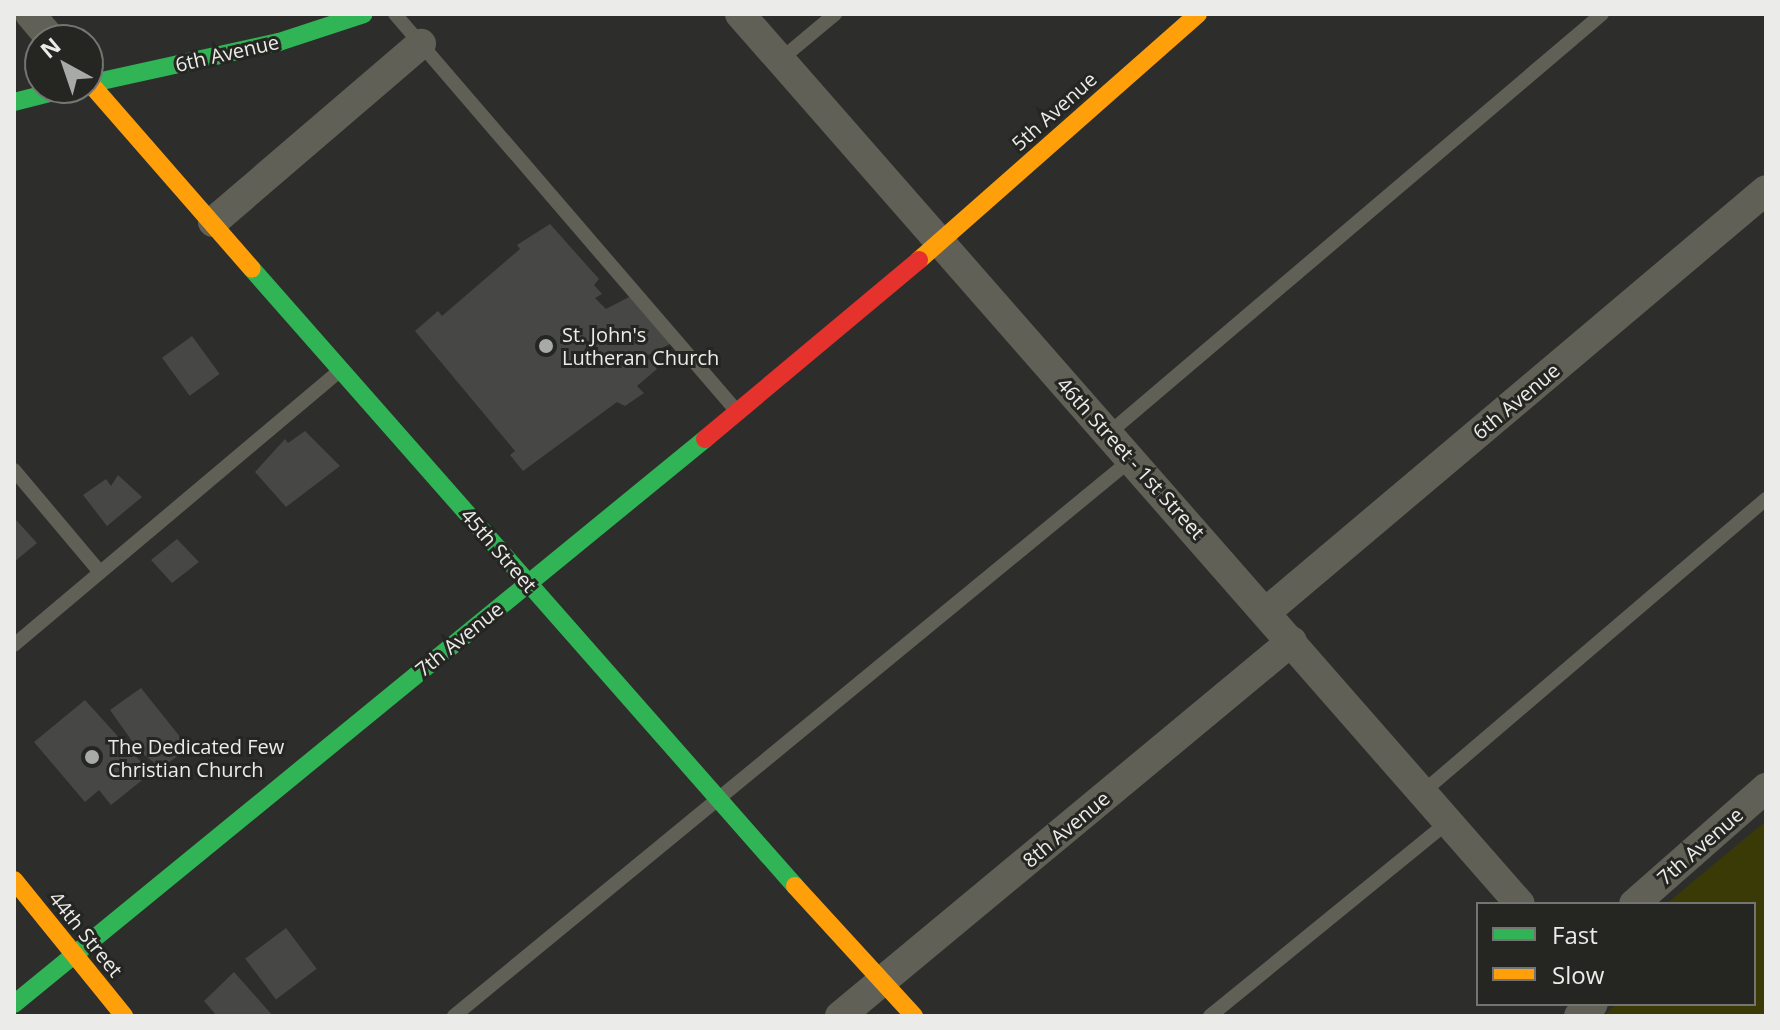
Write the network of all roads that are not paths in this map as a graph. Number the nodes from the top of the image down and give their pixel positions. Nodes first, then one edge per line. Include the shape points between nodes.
1 (364, 14) edge
2 (395, 14) edge
3 (740, 14) edge
4 (835, 14) edge
5 (1198, 14) edge
6 (1602, 14) edge
7 (421, 44) junction
8 (780, 60) junction
9 (104, 80) edge
10 (104, 100) edge
11 (1766, 190) edge
12 (213, 222) junction
13 (941, 242) junction
14 (342, 369) junction
15 (738, 412) junction
16 (1109, 433) junction
17 (1133, 458) junction
18 (14, 470) edge
19 (1766, 499) edge
20 (100, 572) junction
21 (528, 582) junction
22 (1266, 612) junction
23 (1292, 641) junction
24 (14, 645) edge
25 (1766, 788) edge
26 (1424, 791) junction
27 (718, 802) junction
28 (1450, 820) junction
29 (14, 880) edge
30 (1518, 902) edge
31 (1636, 902) edge
32 (74, 954) junction
33 (883, 980) junction
34 (14, 1004) edge
35 (124, 1016) edge
36 (454, 1016) edge
37 (840, 1016) edge
38 (914, 1016) edge
39 (1210, 1016) edge

1 - 9 main road, 6th Avenue via 279,42
2 - 7 lane
3 - 8 street, 46th Street - 1st Street
4 - 8 lane
5 - 13 main road, 5th Avenue
6 - 16 lane
7 - 12 street
7 - 15 lane
8 - 13 street, 46th Street - 1st Street
10 - 12 main road, 45th Street
11 - 22 street, 6th Avenue
12 - 14 main road, 45th Street
13 - 15 main road, 7th Avenue
13 - 16 street, 46th Street - 1st Street
14 - 20 lane
14 - 21 main road, 45th Street
15 - 21 main road, 7th Avenue
16 - 17 street, 46th Street - 1st Street
17 - 22 street, 46th Street - 1st Street
17 - 27 lane
18 - 20 lane
19 - 26 lane
20 - 24 lane
21 - 27 main road, 45th Street
21 - 32 main road, 7th Avenue
22 - 23 street, 46th Street - 1st Street
23 - 26 street, 46th Street - 1st Street
23 - 33 street, 8th Avenue
25 - 31 street, 7th Avenue
26 - 28 street, 46th Street - 1st Street
27 - 33 main road, 45th Street
27 - 36 lane
28 - 30 street, 46th Street - 1st Street
28 - 39 lane
29 - 32 main road, 44th Street
32 - 34 main road, 7th Avenue
32 - 35 main road, 44th Street
33 - 37 street, 8th Avenue
33 - 38 main road, 45th Street

